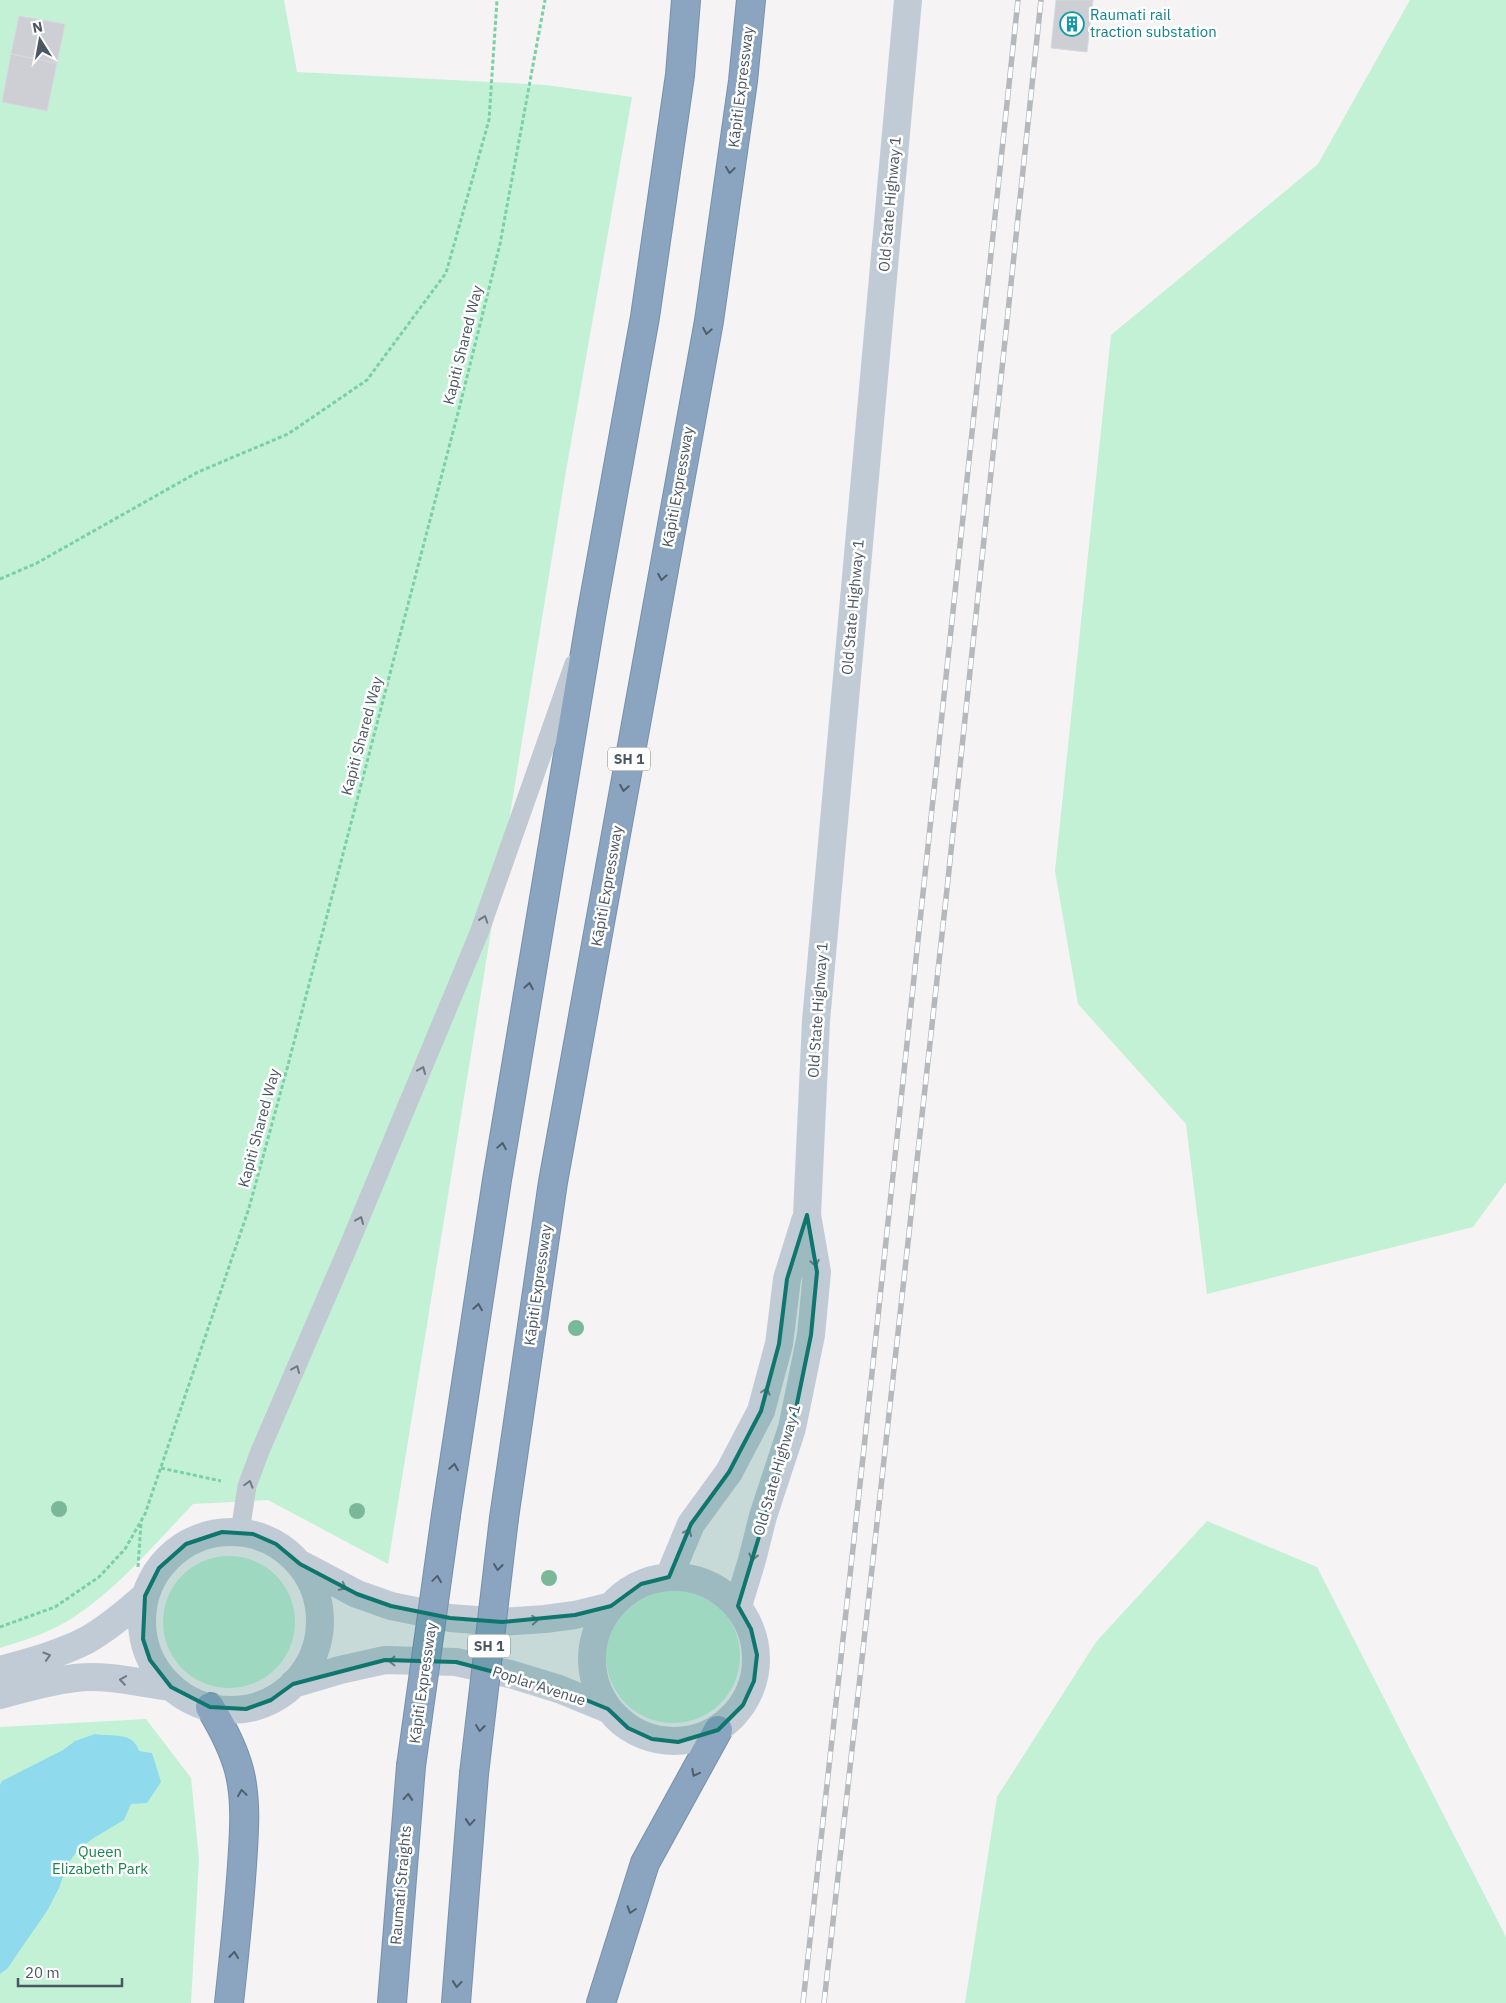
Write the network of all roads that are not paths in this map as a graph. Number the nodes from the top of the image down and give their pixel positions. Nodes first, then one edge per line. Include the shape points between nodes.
1 (686, 0) edge
2 (751, 0) edge
3 (908, 0) edge
4 (592, 611) junction
5 (807, 1215) junction
6 (240, 1532) junction
7 (300, 1564) junction
8 (669, 1576) junction
9 (145, 1596) junction
10 (611, 1606) junction
11 (738, 1606) junction
12 (0, 1670) edge
13 (293, 1684) junction
14 (171, 1687) junction
15 (0, 1695) edge
16 (210, 1707) junction
17 (608, 1709) junction
18 (718, 1730) junction
19 (411, 1766) joint
20 (229, 2003) edge
21 (392, 2003) edge
22 (456, 2003) edge
23 (601, 2003) edge

1 - 4 highway, Kāpiti Expressway via 680,74 645,317
2 -> 22 highway, Kāpiti Expressway / SH 1, bridge via 743,82 709,321 553,1182 504,1518 474,1774
3 - 5 main road, Old State Highway 1 via 816,1021
6 -> 4 lane via 247,1486 479,933
19 -> 4 highway, Kāpiti Expressway, bridge via 497,1180
8 -> 5 main road, Old State Highway 1 via 691,1524 729,1472 760,1411 779,1344 787,1279
5 -> 11 main road, Old State Highway 1 via 817,1272 812,1335 792,1428
6 - 7 main road via 276,1544
6 - 9 main road via 222,1532 186,1544 159,1568
7 -> 10 main road via 357,1594 391,1606 450,1618 502,1622 545,1619
7 - 13 main road via 317,1598 320,1628 312,1658
8 - 10 main road via 641,1584
8 - 11 main road via 708,1584
12 -> 9 main road via 53,1655 87,1640 119,1619
9 - 14 main road via 143,1639 150,1660
10 - 17 main road via 597,1630 591,1657 595,1685
11 - 18 main road via 751,1629 757,1655 754,1681 744,1705
13 - 16 main road via 271,1700 246,1709
17 -> 13 main road, Poplar Avenue via 559,1689 456,1662 385,1660
14 -> 15 main road via 111,1678 77,1678
14 - 16 main road
20 -> 16 highway via 239,1913 243,1802 239,1771 227,1735
17 - 18 main road via 628,1728 652,1739 678,1742 704,1737
18 -> 23 highway via 645,1864
21 -> 19 highway, Raumati Straights

